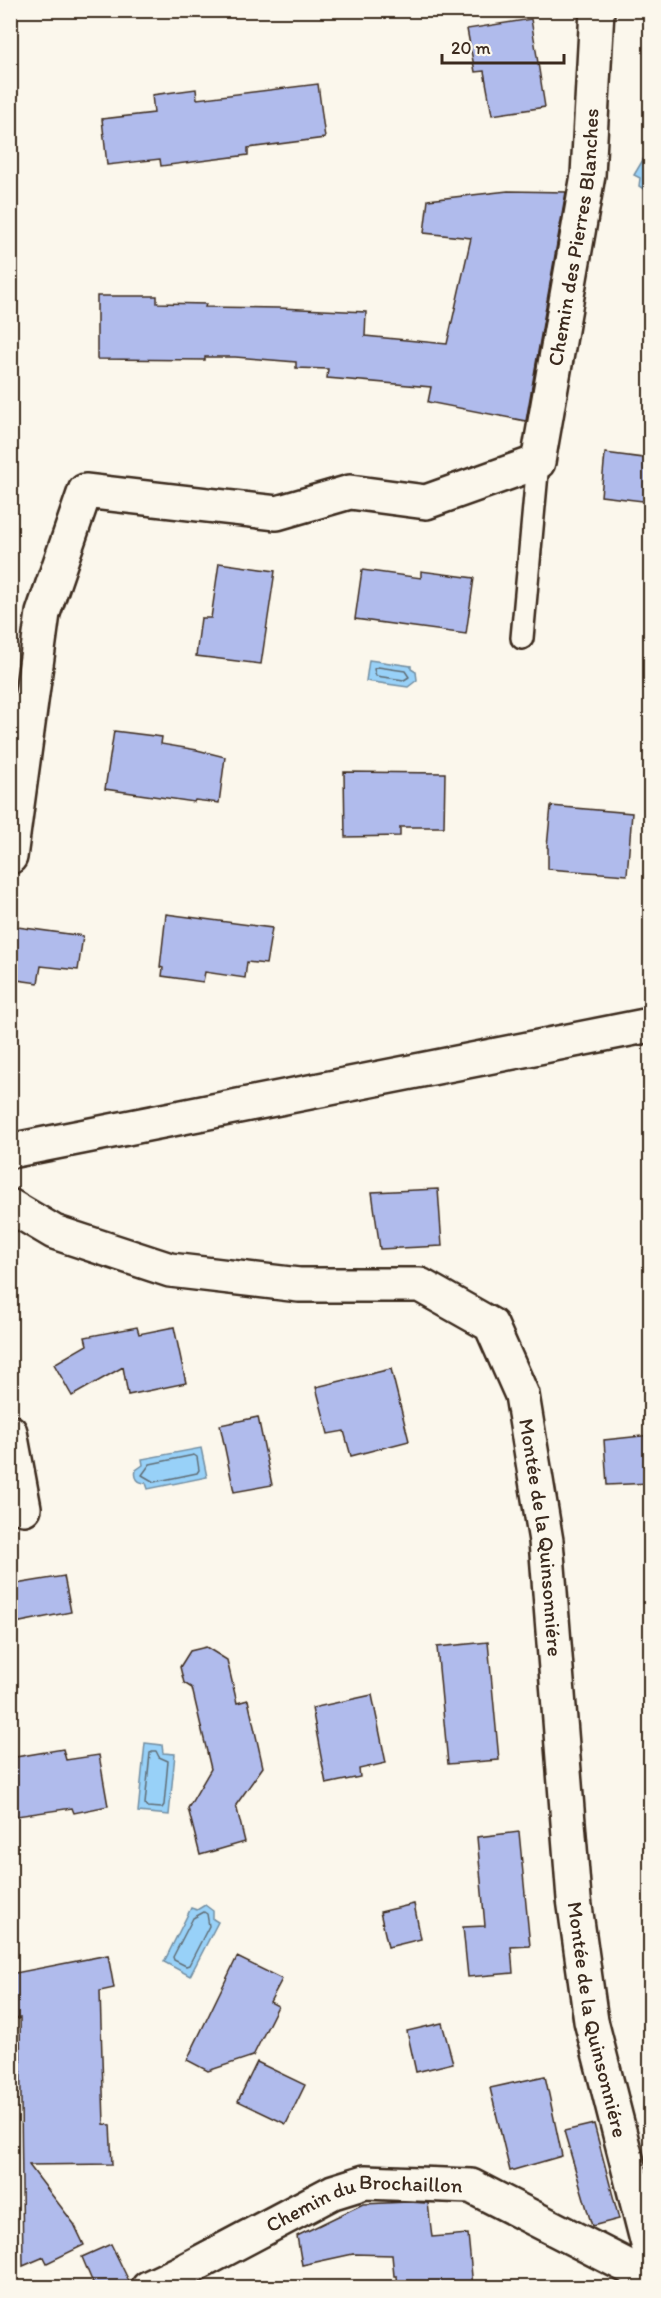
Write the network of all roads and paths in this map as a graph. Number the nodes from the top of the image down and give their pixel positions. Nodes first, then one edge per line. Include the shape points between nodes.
1 (597, 10) edge
2 (538, 462) junction
3 (522, 638) dead end
4 (10, 857) edge
5 (651, 1024) edge
6 (10, 1151) edge
7 (10, 1206) edge
8 (10, 1432) edge
9 (24, 1508) dead end
10 (651, 2252) edge
11 (651, 2272) edge
12 (148, 2288) edge

1 - 2 street, Chemin des Pierres Blanches via 588,175
2 - 3 lane, Chemin des Pierres Blanches
2 - 4 street via 426,502 350,492 277,513 85,491 43,613
5 - 6 street
7 - 10 street, Montée de la Quinsonniére via 54,1232 170,1270 299,1285 420,1285 491,1325 522,1395 546,1541 574,1899 591,2021
8 - 9 street
11 - 12 street, Chemin du Brochaillon via 634,2270 471,2186 365,2182 333,2192

